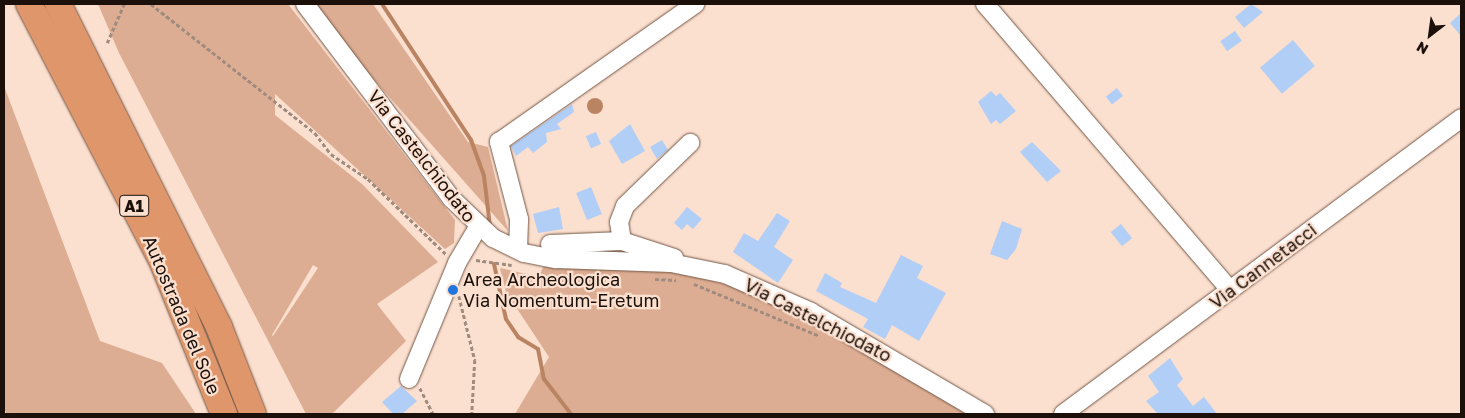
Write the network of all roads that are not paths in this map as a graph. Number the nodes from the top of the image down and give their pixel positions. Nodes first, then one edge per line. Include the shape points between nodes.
1 (29, 4) edge
2 (58, 4) edge
3 (305, 4) edge
4 (694, 4) edge
5 (985, 4) edge
6 (1461, 118) edge
7 (690, 142) dead end
8 (478, 227) junction
9 (622, 241) junction
10 (550, 244) dead end
11 (518, 250) junction
12 (691, 274) junction
13 (1230, 290) junction
14 (409, 379) road end
15 (224, 414) edge
16 (253, 414) edge
17 (985, 414) edge
18 (1063, 414) edge

1 - 15 highway, Autostrada del Sole / A1 via 163,263
2 - 16 highway, Autostrada del Sole / A1 via 211,309
3 - 8 street, Via Castelchiodato
4 - 11 street via 505,137 498,150 519,219
5 - 13 street
6 - 13 street, Via Cannetacci
7 - 9 street via 625,206 620,222
8 - 11 street, Via Castelchiodato
8 - 14 street via 455,271
9 - 10 street
9 - 12 street
11 - 12 street, Via Castelchiodato via 556,259
12 - 17 street, Via Castelchiodato via 741,280 811,312
13 - 18 street, Via Cannetacci

